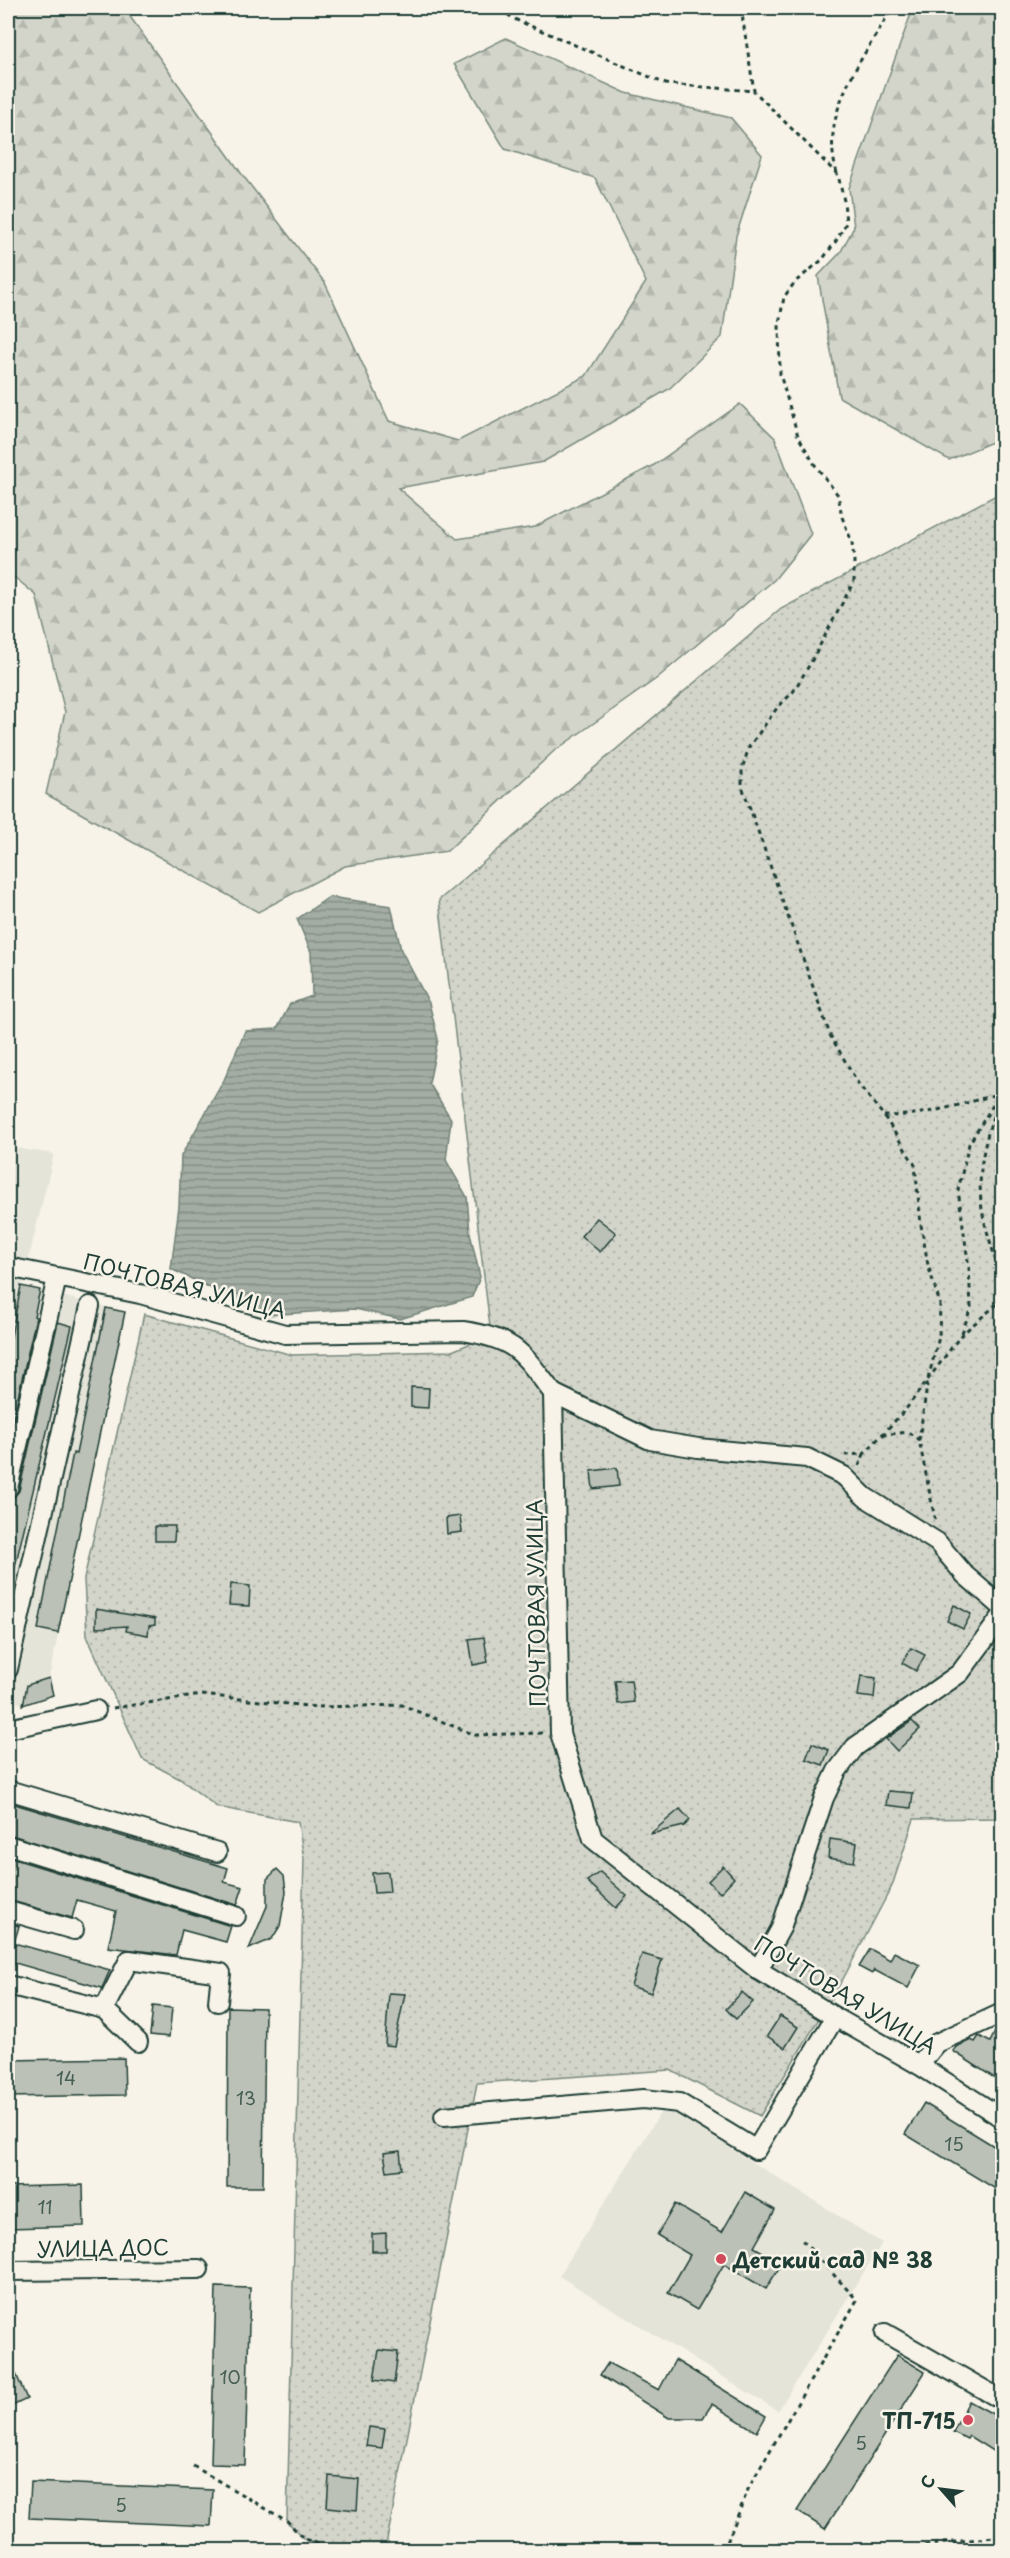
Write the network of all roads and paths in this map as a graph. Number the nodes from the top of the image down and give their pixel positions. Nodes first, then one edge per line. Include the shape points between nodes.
1 (501, 8) edge
2 (741, 8) edge
3 (892, 8) edge
4 (754, 91) junction
5 (838, 175) junction
6 (1002, 1091) edge
7 (884, 1116) junction
8 (8, 1267) edge
9 (57, 1278) junction
10 (1002, 1281) edge
11 (1002, 1300) edge
12 (90, 1306) dead end
13 (961, 1335) junction
14 (928, 1378) junction
15 (553, 1393) junction
16 (881, 1435) junction
17 (919, 1440) junction
18 (842, 1455) dead end
19 (8, 1488) edge
20 (937, 1542) junction
21 (1002, 1607) edge
22 (1002, 1616) edge
23 (8, 1669) edge
24 (96, 1710) joint
25 (8, 1729) edge
26 (560, 1733) junction
27 (8, 1790) edge
28 (8, 1845) edge
29 (217, 1852) dead end
30 (8, 1911) edge
31 (236, 1916) dead end
32 (74, 1930) dead end
33 (758, 1970) junction
34 (8, 1985) edge
35 (218, 2002) dead end
36 (104, 2010) junction
37 (1002, 2013) edge
38 (835, 2018) junction
39 (138, 2042) dead end
40 (919, 2065) junction
41 (444, 2116) dead end
42 (1002, 2118) edge
43 (800, 2238) dead end
44 (199, 2269) dead end
45 (8, 2271) edge
46 (885, 2333) dead end
47 (1002, 2400) edge
48 (193, 2466) dead end
49 (1002, 2536) edge
50 (338, 2550) edge
51 (724, 2550) edge
52 (889, 2550) edge

1 - 4 path via 512,18 666,84
2 - 4 path
3 - 5 path via 840,99 831,155
4 - 5 path
5 - 7 path via 846,223 822,260 795,282 784,297 779,324 780,374 798,436 838,495 852,542 854,581 793,692 749,747 742,769 742,786 830,1035 859,1085
6 - 7 path via 910,1116
6 - 10 path via 984,1138 981,1172 982,1209
6 - 13 path via 969,1144 958,1190 971,1307
7 - 14 path via 915,1165 928,1265 940,1304 939,1336
8 - 9 street, ПОЧТОВАЯ УЛИЦА
9 - 15 street, ПОЧТОВАЯ УЛИЦА via 140,1294 285,1334 436,1330 492,1335 521,1352
9 - 19 street
11 - 13 path
12 - 23 street
13 - 14 path
14 - 16 path
14 - 17 path
15 - 20 street via 650,1440 807,1458 844,1476 865,1497
15 - 26 street, ПОЧТОВАЯ УЛИЦА
16 - 17 path via 908,1432
16 - 18 path via 864,1454
17 - 20 path via 933,1502
20 - 21 street via 965,1575
22 - 33 street via 960,1673 855,1747 837,1771 824,1798 781,1928
24 - 25 street
24 - 26 path via 202,1695 317,1707 402,1705 475,1735
26 - 33 street, ПОЧТОВАЯ УЛИЦА via 593,1839
27 - 29 street
28 - 31 street
30 - 32 street
33 - 38 street, ПОЧТОВАЯ УЛИЦА
34 - 36 street
35 - 36 street via 221,1973 129,1960
36 - 39 street
37 - 40 street via 938,2043
38 - 40 street, ПОЧТОВАЯ УЛИЦА
38 - 41 street via 756,2150 679,2103 643,2099
40 - 42 street, ПОЧТОВАЯ УЛИЦА
43 - 51 path via 857,2300 749,2487
44 - 45 street, УЛИЦА ДОС
46 - 47 street
48 - 50 path via 287,2521 304,2539
49 - 52 path

